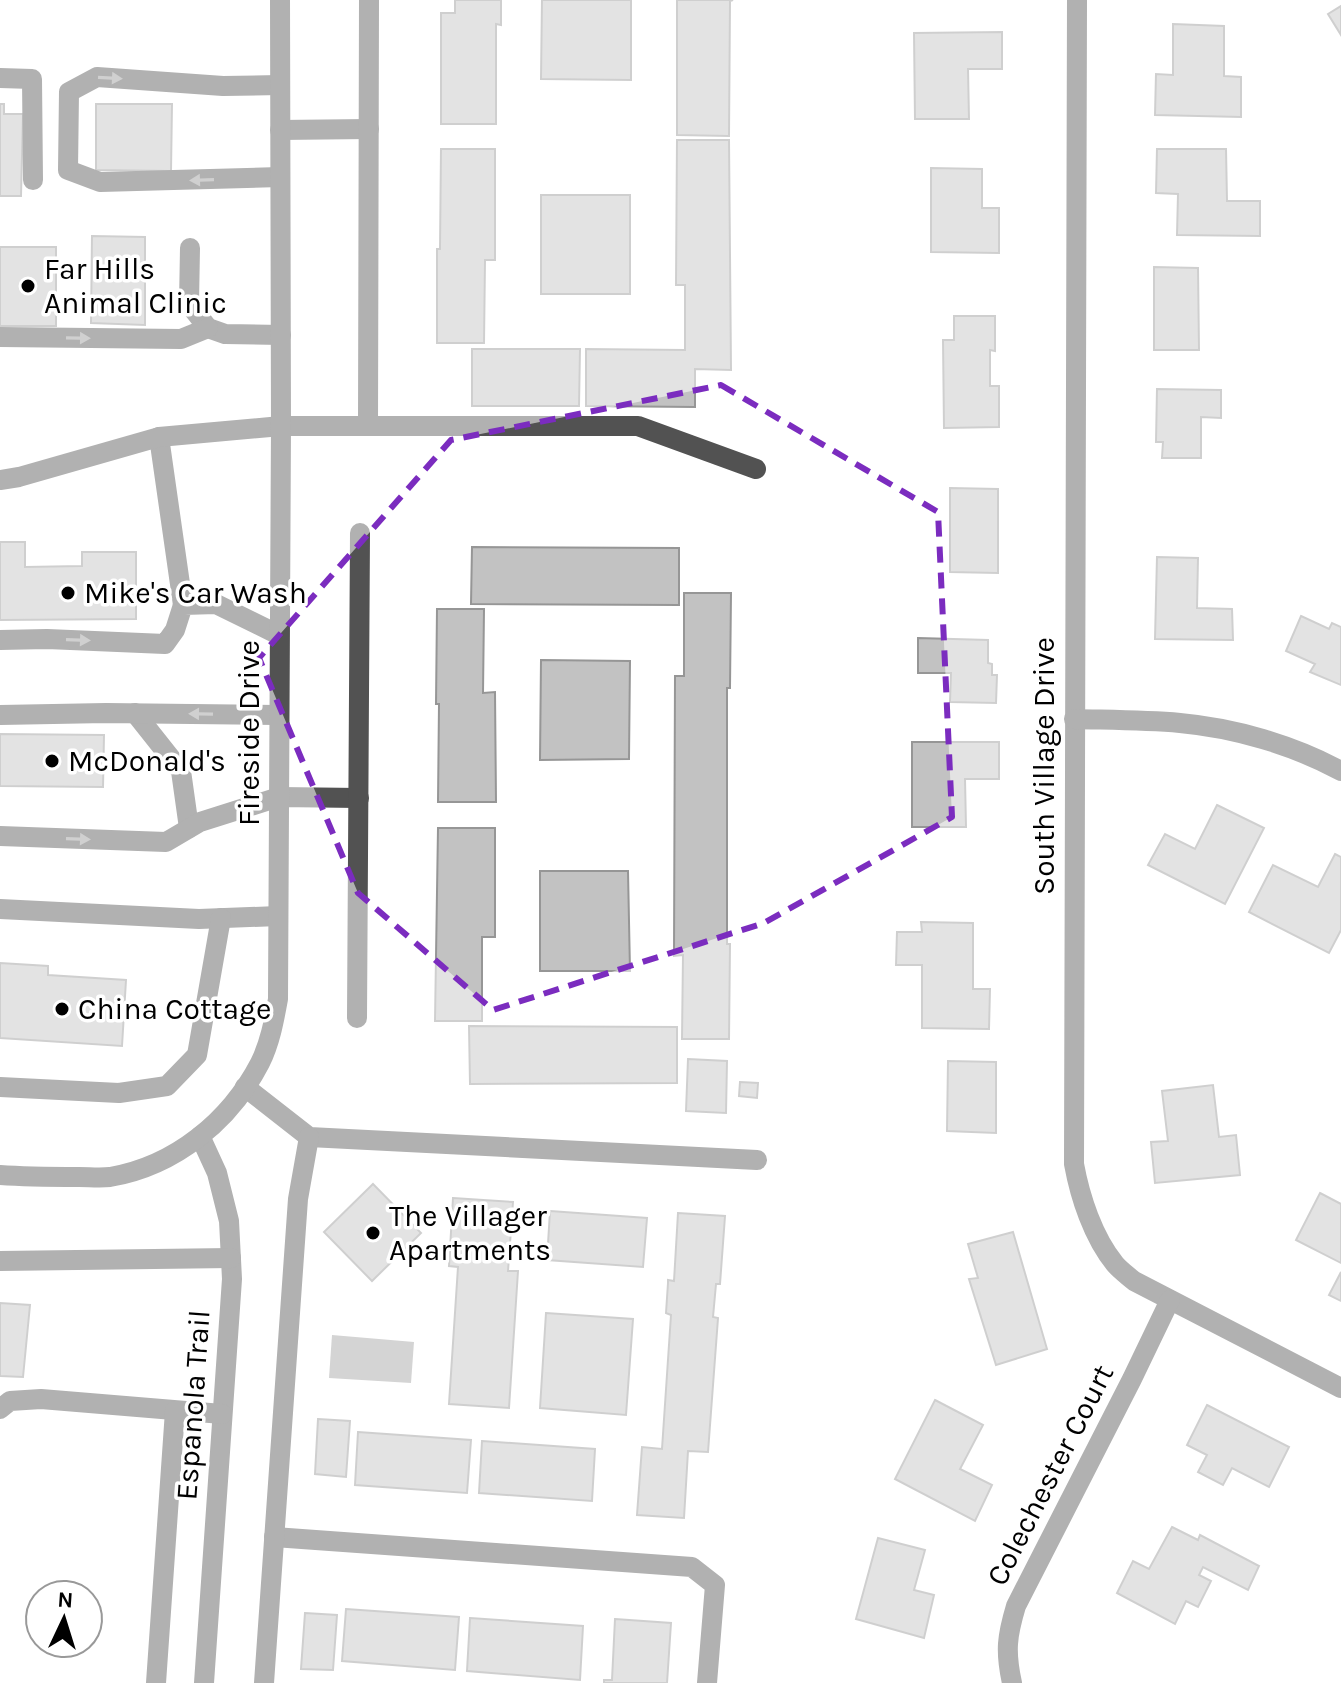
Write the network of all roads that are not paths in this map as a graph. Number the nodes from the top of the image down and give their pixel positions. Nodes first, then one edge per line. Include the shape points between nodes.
1 (280, 0) edge
2 (369, 0) edge
3 (1077, 0) edge
4 (0, 78) edge
5 (280, 85) junction
6 (369, 129) junction
7 (280, 130) junction
8 (280, 177) junction
9 (33, 180) dead end
10 (190, 248) dead end
11 (208, 328) junction
12 (281, 335) junction
13 (0, 337) edge
14 (281, 426) junction
15 (368, 426) junction
16 (159, 437) junction
17 (756, 469) dead end
18 (0, 480) edge
19 (360, 533) dead end
20 (183, 605) junction
21 (279, 635) junction
22 (0, 640) edge
23 (135, 713) junction
24 (0, 715) edge
25 (279, 715) junction
26 (1074, 719) junction
27 (1341, 771) edge
28 (279, 797) junction
29 (359, 798) junction
30 (189, 828) junction
31 (0, 836) edge
32 (0, 909) edge
33 (278, 916) junction
34 (221, 918) junction
35 (357, 1018) dead end
36 (0, 1087) edge
37 (245, 1087) junction
38 (200, 1136) junction
39 (309, 1137) junction
40 (757, 1160) dead end
41 (0, 1175) edge
42 (231, 1258) junction
43 (0, 1261) edge
44 (1170, 1300) junction
45 (1341, 1388) edge
46 (0, 1409) edge
47 (175, 1411) junction
48 (222, 1414) junction
49 (274, 1537) junction
50 (156, 1683) edge
51 (204, 1683) edge
52 (264, 1683) edge
53 (707, 1683) edge
54 (1012, 1683) edge

1 - 5 street, Fireside Drive
2 - 6 street
3 - 26 street, South Village Drive
4 - 9 street via 32,79
5 - 7 street, Fireside Drive
8 -> 5 street via 100,182 68,170 69,92 97,77
6 - 7 street
6 - 15 street
7 - 8 street, Fireside Drive
8 - 12 street, Fireside Drive
10 - 11 street via 189,304
11 - 12 street via 225,334
13 -> 11 street via 181,339
12 - 14 street, Fireside Drive
14 - 15 street
14 - 16 street
14 - 21 street, Fireside Drive
15 - 17 street via 638,426
16 - 18 street
16 - 20 street
19 - 29 street
20 - 21 street via 216,604
22 -> 20 street via 165,644
21 - 25 street, Fireside Drive
23 - 24 street
25 -> 23 street
23 - 30 street via 181,771
25 - 28 street, Fireside Drive
26 - 27 street via 1182,723 1233,731
26 - 44 street, South Village Drive via 1074,1164 1079,1194 1116,1265
28 - 29 street
28 - 30 street
28 - 33 street, Fireside Drive
29 - 35 street
31 -> 30 street via 166,842
32 - 34 street
33 - 34 street
33 - 37 street, Fireside Drive via 278,999 272,1031
34 - 36 street via 197,1055 167,1086 119,1093
37 - 38 street, Fireside Drive
37 - 39 street
38 - 41 street, Fireside Drive via 133,1172 106,1177
38 - 42 street, Espanola Trail via 217,1173 229,1221
39 - 40 street
39 - 49 street via 298,1199
42 - 43 street
42 - 48 street, Espanola Trail
44 - 45 street, South Village Drive
44 - 54 street, Colechester Court via 1016,1606 1006,1659
46 - 47 street via 10,1401 41,1399
47 - 48 street
47 - 50 street
48 - 51 street, Espanola Trail
49 - 52 street
49 - 53 street via 692,1567 715,1585

